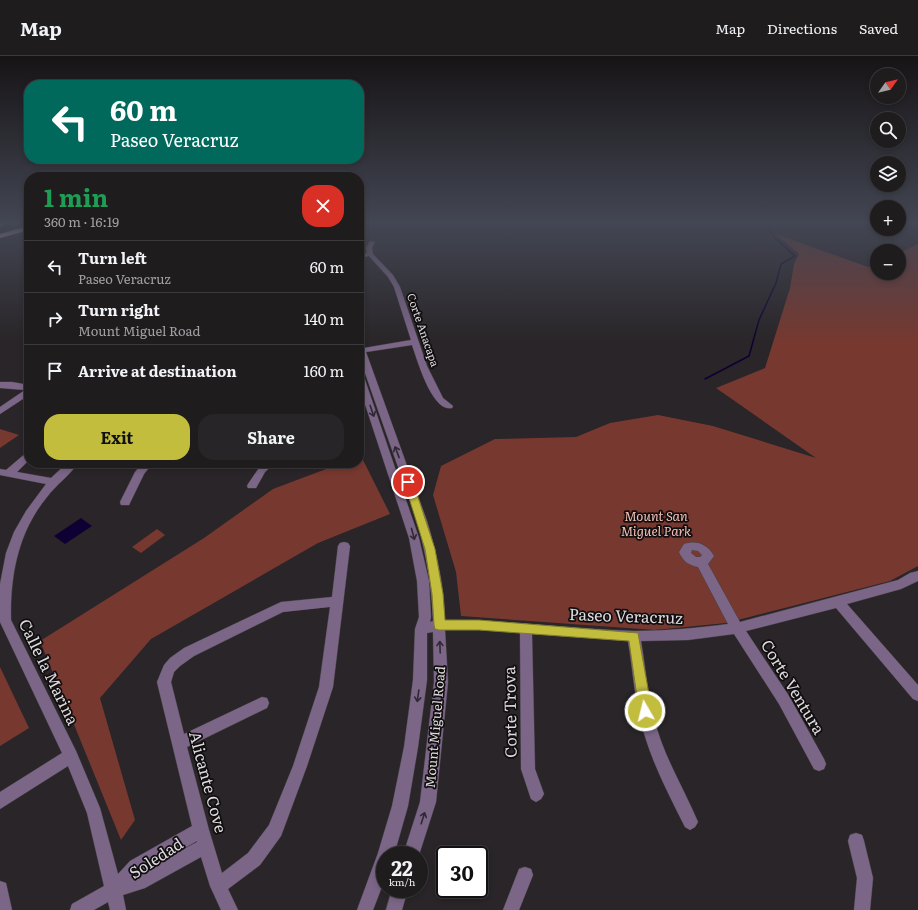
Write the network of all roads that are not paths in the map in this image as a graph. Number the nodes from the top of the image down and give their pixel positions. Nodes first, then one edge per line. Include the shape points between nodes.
1 (378, 263) edge
2 (414, 342) junction
3 (364, 348) edge
4 (364, 360) edge
5 (0, 385) edge
6 (24, 389) edge
7 (364, 389) edge
8 (24, 394) edge
9 (449, 406) dead end
10 (0, 411) edge
11 (24, 459) edge
12 (67, 468) edge
13 (144, 468) edge
14 (264, 468) edge
15 (4, 473) edge
16 (52, 482) junction
17 (252, 486) dead end
18 (125, 502) dead end
19 (344, 546) dead end
20 (701, 562) dead end
21 (918, 576) edge
22 (336, 602) junction
23 (838, 602) junction
24 (2, 621) edge
25 (439, 625) junction
26 (526, 628) junction
27 (737, 628) junction
28 (421, 629) junction
29 (634, 636) junction
30 (918, 695) edge
31 (262, 703) dead end
32 (179, 744) junction
33 (71, 756) junction
34 (819, 764) dead end
35 (536, 794) dead end
36 (0, 801) edge
37 (690, 822) dead end
38 (201, 830) junction
39 (856, 841) dead end
40 (206, 846) junction
41 (388, 846) edge
42 (414, 846) edge
43 (525, 875) dead end
44 (376, 880) edge
45 (218, 886) junction
46 (0, 889) edge
47 (114, 889) junction
48 (397, 898) edge
49 (4, 910) edge
50 (78, 910) edge
51 (118, 910) edge
52 (230, 910) edge
53 (365, 910) edge
54 (394, 910) edge
55 (511, 910) edge
56 (862, 910) edge

1 - 2 street, Corte Anacapa via 397,287
2 - 3 street
2 - 9 street, Corte Anacapa via 439,400
25 -> 4 street, Mount Miguel Road via 438,594 422,520
5 - 6 street
7 -> 28 street, Mount Miguel Road via 414,538 423,581 425,617
8 - 10 street
11 - 15 street
12 - 16 street, Calle la Marina
13 - 18 street
14 - 17 street
15 - 16 street
16 - 24 street, Calle la Marina via 28,513 10,547 2,583
19 - 22 street
20 - 27 street, Corte Ventura
21 - 23 street, Paseo Veracruz via 901,584
22 - 32 street, Alicante Cove via 281,607 189,652 175,662 164,682
22 - 45 street via 326,687 300,766 275,830 254,859
23 - 27 street, Paseo Veracruz
23 - 30 street
24 - 33 street, Calle la Marina
25 - 26 street, Paseo Veracruz
25 - 28 street, Paseo Veracruz
42 -> 25 street, Mount Miguel Road via 428,802 441,682
26 - 29 street, Paseo Veracruz
26 - 35 street, Corte Trova via 528,769
27 - 29 street, Paseo Veracruz via 688,635
27 - 34 street, Corte Ventura via 784,700
28 -> 41 street, Mount Miguel Road via 420,680 411,747 400,806
29 - 37 street via 645,711 650,728 663,764
31 - 32 street
32 - 38 street, Alicante Cove
33 - 36 street
33 - 47 street, Calle la Marina via 95,813
38 - 40 street, Alicante Cove
38 - 47 street, Soledad via 136,867
39 - 56 street via 865,878
40 - 45 street, Alicante Cove
40 - 47 street, Soledad via 139,882
43 - 55 street
44 - 53 street, Mount Miguel Road
45 - 52 street, Alicante Cove
46 - 49 street
47 - 50 street, Soledad
47 - 51 street, Calle la Marina
48 - 54 street

